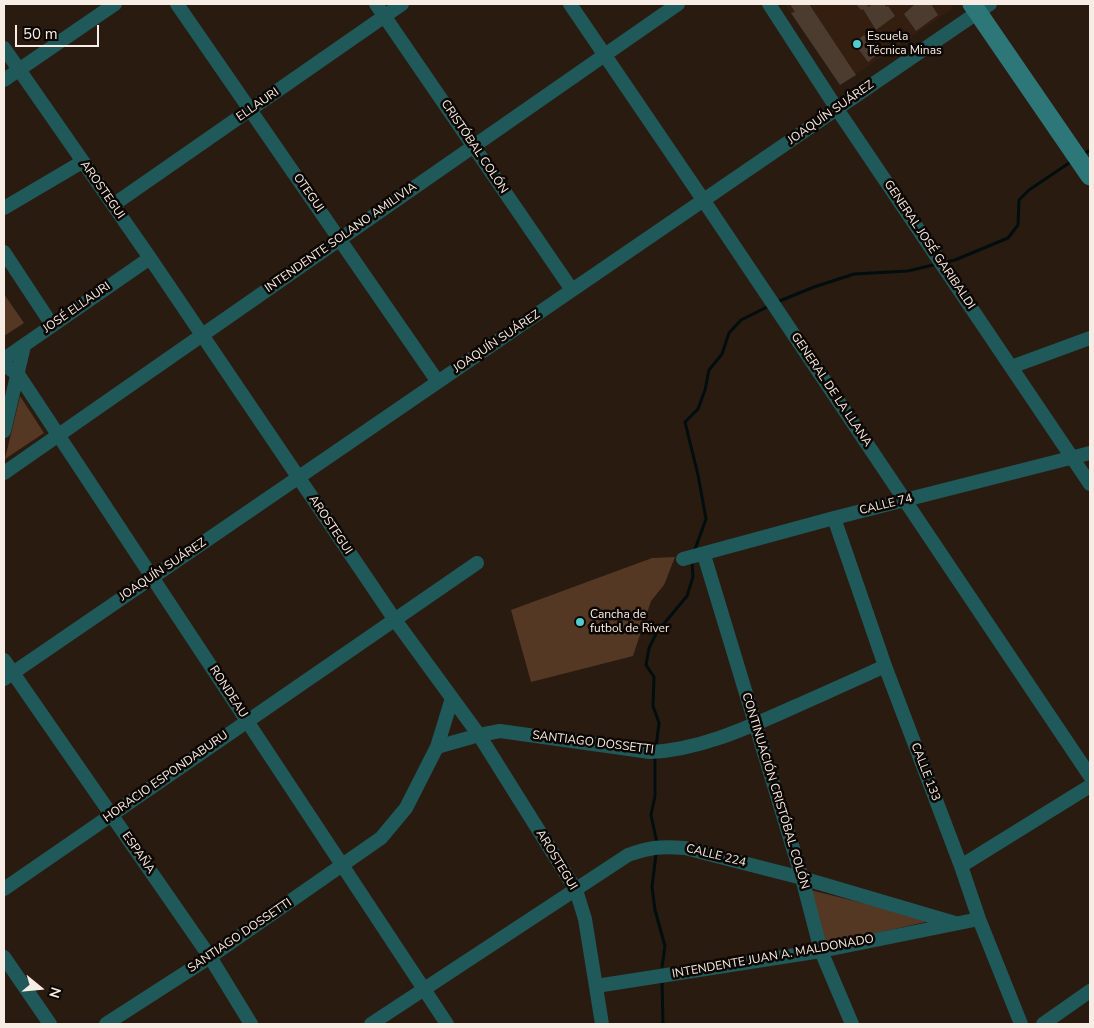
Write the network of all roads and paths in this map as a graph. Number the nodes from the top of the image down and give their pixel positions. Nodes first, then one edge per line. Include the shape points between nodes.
1 (114, 4) edge
2 (177, 4) edge
3 (376, 4) edge
4 (402, 4) edge
5 (570, 4) edge
6 (678, 4) edge
7 (769, 4) edge
8 (980, 7) edge
9 (384, 16) junction
10 (4, 48) edge
11 (605, 54) junction
12 (18, 70) junction
13 (4, 80) edge
14 (837, 109) junction
15 (251, 110) junction
16 (473, 146) junction
17 (82, 162) junction
18 (1087, 172) edge
19 (704, 200) junction
20 (113, 205) junction
21 (4, 208) edge
22 (340, 239) junction
23 (4, 252) edge
24 (150, 258) junction
25 (572, 290) junction
26 (52, 325) junction
27 (202, 335) junction
28 (1090, 338) edge
29 (24, 346) junction
30 (4, 359) edge
31 (4, 366) edge
32 (1011, 367) junction
33 (18, 374) junction
34 (438, 382) junction
35 (4, 431) edge
36 (58, 434) junction
37 (1090, 453) edge
38 (1073, 458) junction
39 (4, 473) edge
40 (298, 478) junction
41 (1090, 484) edge
42 (905, 500) junction
43 (834, 518) junction
44 (694, 557) joint
45 (477, 563) dead end
46 (152, 578) junction
47 (394, 620) junction
48 (4, 660) edge
49 (885, 666) junction
50 (8, 676) edge
51 (452, 698) junction
52 (247, 722) junction
53 (755, 725) junction
54 (479, 735) junction
55 (437, 747) junction
56 (1090, 776) edge
57 (1090, 786) edge
58 (112, 815) junction
59 (343, 866) junction
60 (961, 866) junction
61 (802, 878) junction
62 (4, 889) edge
63 (576, 890) junction
64 (978, 919) junction
65 (955, 922) junction
66 (821, 951) junction
67 (4, 957) edge
68 (210, 957) junction
69 (596, 986) junction
70 (424, 989) junction
71 (1090, 991) edge
72 (50, 1024) edge
73 (106, 1024) edge
74 (252, 1024) edge
75 (371, 1024) edge
76 (447, 1024) edge
77 (602, 1024) edge
78 (852, 1024) edge
79 (1021, 1024) edge
80 (1043, 1024) edge

1 - 12 street
2 - 15 street, OTEGUI
3 - 9 street, CRISTÓBAL COLÓN
4 - 9 street, ELLAURI
5 - 11 street, GENERAL DE LA LLANA
6 - 11 street, INTENDENTE SOLANO AMILIVIA
7 - 14 street, GENERAL JOSÉ GARIBALDI
8 - 14 street, JOAQUÍN SUÁREZ
8 - 18 street
9 - 15 street, ELLAURI
9 - 16 street, CRISTÓBAL COLÓN
10 - 12 street, AROSTEGUI
11 - 16 street, INTENDENTE SOLANO AMILIVIA
11 - 19 street, GENERAL DE LA LLANA
12 - 13 street
12 - 17 street, AROSTEGUI
14 - 19 street, JOAQUÍN SUÁREZ
14 - 32 street, GENERAL JOSÉ GARIBALDI
15 - 20 street, ELLAURI
15 - 22 street, OTEGUI
16 - 22 street, INTENDENTE SOLANO AMILIVIA
16 - 25 street, CRISTÓBAL COLÓN
17 - 20 street, AROSTEGUI
17 - 21 street
19 - 25 street, JOAQUÍN SUÁREZ
19 - 42 street, GENERAL DE LA LLANA
20 - 24 street, AROSTEGUI
22 - 27 street, INTENDENTE SOLANO AMILIVIA
22 - 34 street, OTEGUI
23 - 26 street
24 - 26 street, JOSÉ ELLAURI
24 - 27 street, AROSTEGUI
25 - 34 street, JOAQUÍN SUÁREZ
26 - 29 street, JOSÉ ELLAURI
27 - 36 street, INTENDENTE SOLANO AMILIVIA
27 - 40 street, AROSTEGUI
28 - 32 street
29 - 30 street, JOSÉ ELLAURI
29 - 33 street
31 - 33 street, RONDEAU
32 - 38 street, GENERAL JOSÉ GARIBALDI
33 - 35 street
33 - 36 street, RONDEAU
34 - 40 street, JOAQUÍN SUÁREZ
36 - 39 street, INTENDENTE SOLANO AMILIVIA
36 - 46 street, RONDEAU
37 - 38 street, CALLE 74
38 - 41 street, GENERAL JOSÉ GARIBALDI
38 - 42 street, CALLE 74
40 - 46 street, JOAQUÍN SUÁREZ
40 - 47 street, AROSTEGUI
42 - 43 street, CALLE 74
42 - 56 street, GENERAL DE LA LLANA
43 - 44 street, CALLE 74
43 - 49 street, CALLE 133
44 - 53 street, CONTINUACIÓN CRISTÓBAL COLÓN
45 - 47 street, HORACIO ESPONDABURU
46 - 50 street, JOAQUÍN SUÁREZ
46 - 52 street, RONDEAU
47 - 51 street, AROSTEGUI
47 - 52 street, HORACIO ESPONDABURU
48 - 50 street, ESPAÑA
49 - 53 street, SANTIAGO DOSSETTI
49 - 60 street, CALLE 133
50 - 58 street, ESPAÑA
51 - 54 street, AROSTEGUI
51 - 55 street, SANTIAGO DOSSETTI
52 - 58 street, HORACIO ESPONDABURU
52 - 59 street, RONDEAU
53 - 54 street, SANTIAGO DOSSETTI via 688,748 650,752 500,731
53 - 61 street, CONTINUACIÓN CRISTÓBAL COLÓN
54 - 55 street, SANTIAGO DOSSETTI
54 - 63 street, AROSTEGUI
55 - 59 street, SANTIAGO DOSSETTI via 406,808 381,838
57 - 60 street
58 - 62 street, HORACIO ESPONDABURU
58 - 68 street, ESPAÑA
59 - 68 street, SANTIAGO DOSSETTI
59 - 70 street, RONDEAU
60 - 64 street, CALLE 133
61 - 63 street, CALLE 224 via 666,846 628,855
61 - 65 street, CALLE 224
61 - 66 street, CONTINUACIÓN CRISTÓBAL COLÓN
63 - 69 street, AROSTEGUI via 585,918
63 - 70 street, CALLE 224
64 - 65 street, INTENDENTE JUAN A. MALDONADO
64 - 79 street, CALLE 133
65 - 66 street, INTENDENTE JUAN A. MALDONADO
66 - 69 street, INTENDENTE JUAN A. MALDONADO
66 - 78 street, CONTINUACIÓN CRISTÓBAL COLÓN
67 - 72 street
68 - 73 street, SANTIAGO DOSSETTI
68 - 74 street, ESPAÑA
69 - 77 street, AROSTEGUI
70 - 75 street, CALLE 224
70 - 76 street, RONDEAU
71 - 80 street

